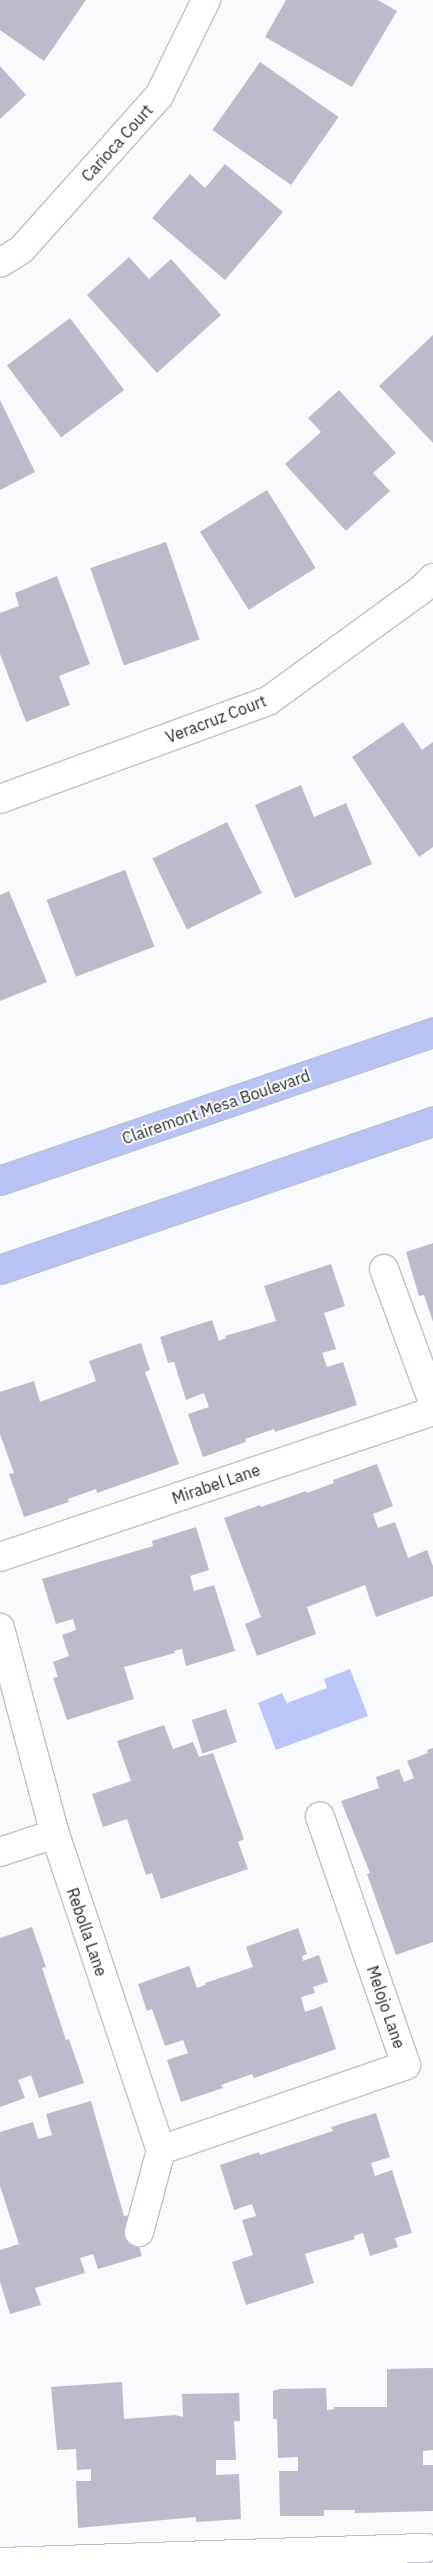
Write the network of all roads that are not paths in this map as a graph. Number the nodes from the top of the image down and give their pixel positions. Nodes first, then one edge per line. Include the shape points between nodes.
1 (206, 0) edge
2 (0, 264) edge
3 (433, 578) edge
4 (0, 799) edge
5 (433, 1033) edge
6 (433, 1122) edge
7 (0, 1181) edge
8 (0, 1270) edge
9 (384, 1270) dead end
10 (433, 1402) edge
11 (433, 1411) edge
12 (0, 1557) edge
13 (0, 1628) edge
14 (320, 1816) dead end
15 (54, 1834) junction
16 (0, 1852) edge
17 (161, 2150) junction
18 (140, 2232) dead end
19 (426, 2548) dead end
20 (0, 2562) edge

1 - 2 street, Carioca Court via 159,96 22,249
3 - 4 street, Veracruz Court via 268,701
5 - 7 main road, Clairemont Mesa Boulevard
6 - 8 main road
9 - 10 street
11 - 12 street, Mirabel Lane
13 - 15 street, Rebolla Lane
14 - 17 street, Melojo Lane via 406,2065
15 - 16 street
15 - 17 street, Rebolla Lane
17 - 18 street
19 - 20 street

